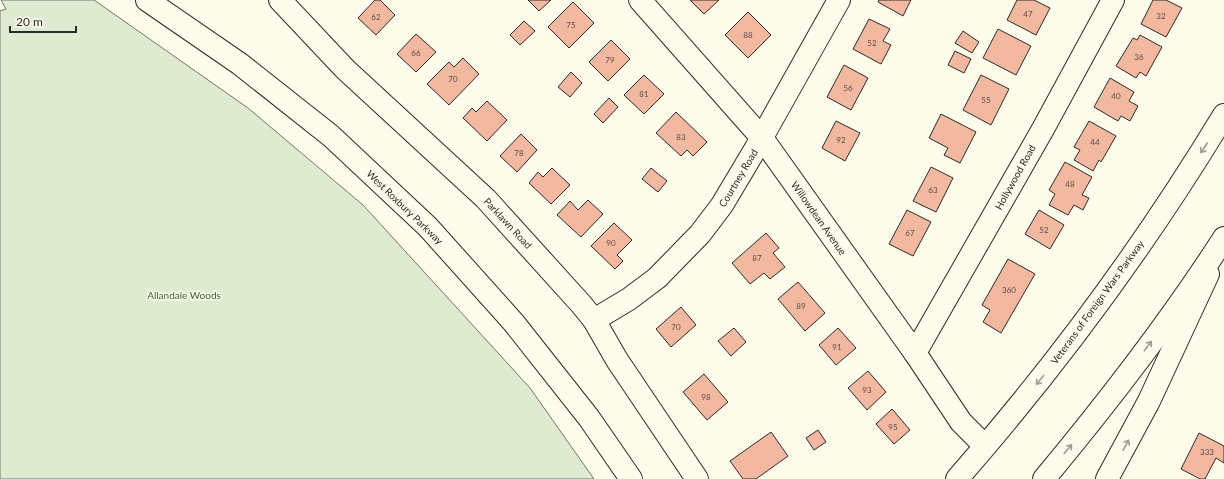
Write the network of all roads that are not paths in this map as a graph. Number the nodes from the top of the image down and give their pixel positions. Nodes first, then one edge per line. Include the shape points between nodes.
1 (147, 0) edge
2 (280, 0) edge
3 (640, 0) edge
4 (839, 0) edge
5 (1112, 0) edge
6 (1224, 115) edge
7 (762, 138) junction
8 (1224, 238) edge
9 (594, 320) junction
10 (915, 353) junction
11 (985, 446) junction
12 (631, 479) edge
13 (697, 479) edge
14 (957, 479) edge
15 (1044, 479) edge
16 (1108, 479) edge

1 - 12 main road, West Roxbury Parkway via 240,64 325,132 428,227 514,323 589,418
2 - 9 main road, Parklawn Road via 344,69 486,199
3 - 7 main road, Willowdean Avenue
4 - 7 main road, Courtney Road
5 - 10 main road, Hollywood Road via 1043,129
6 -> 11 main road, Veterans of Foreign Wars Parkway via 1104,296 1041,379
7 - 9 main road, Courtney Road via 722,205 700,234 657,278
7 - 10 main road, Willowdean Avenue
15 -> 8 main road via 1129,372
16 -> 8 main road via 1149,401
9 - 13 main road, Parklawn Road via 617,360
10 - 11 main road, Willowdean Avenue via 962,422
11 - 14 main road, Veterans of Foreign Wars Parkway

